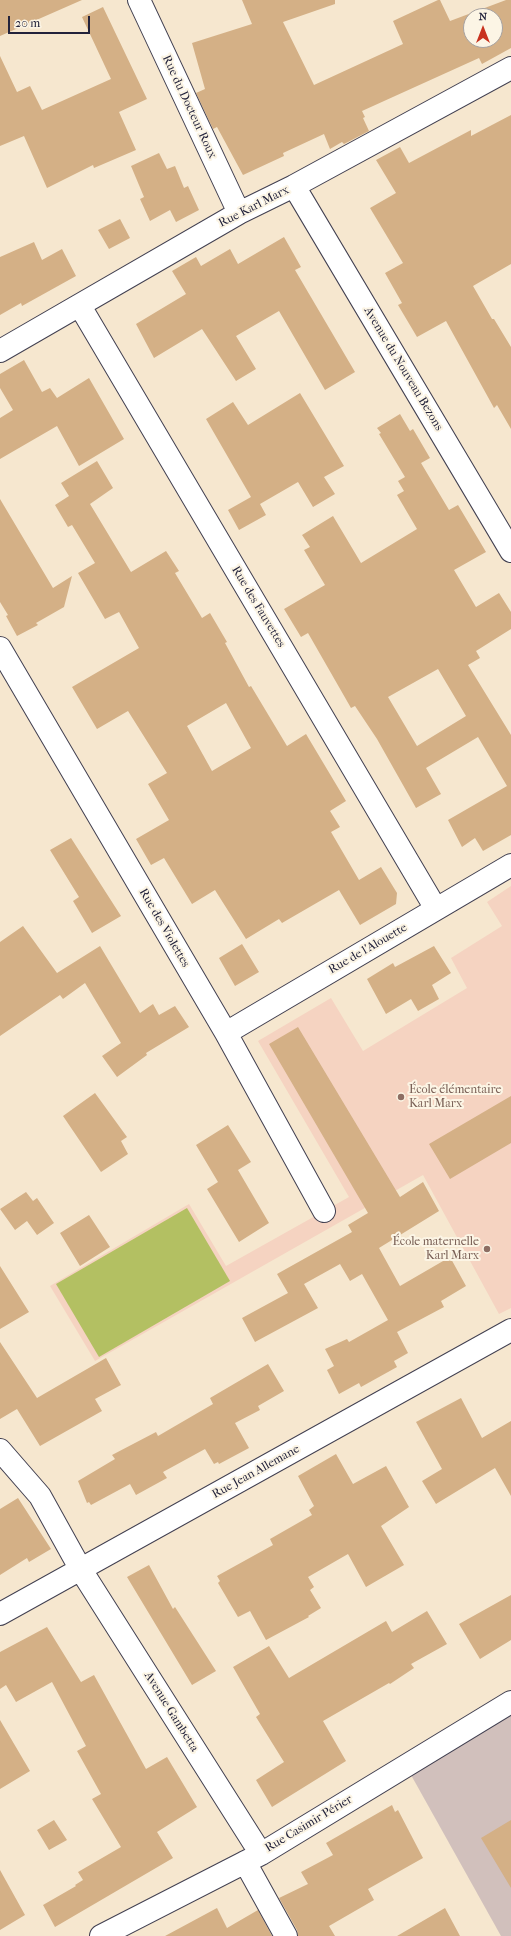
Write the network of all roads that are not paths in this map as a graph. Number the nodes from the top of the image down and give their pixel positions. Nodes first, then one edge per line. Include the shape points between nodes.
1 (138, 0) edge
2 (511, 68) edge
3 (294, 186) junction
4 (239, 213) junction
5 (80, 306) junction
6 (0, 351) edge
7 (511, 551) edge
8 (0, 648) edge
9 (511, 865) edge
10 (436, 909) junction
11 (226, 1033) junction
12 (324, 1211) dead end
13 (511, 1330) edge
14 (0, 1450) edge
15 (81, 1570) junction
16 (0, 1614) edge
17 (511, 1702) edge
18 (253, 1858) junction
19 (101, 1936) edge
20 (286, 1936) edge

1 - 4 street, Rue du Docteur Roux
2 - 3 street, Rue Karl Marx
3 - 4 street, Rue Karl Marx
3 - 7 street, Avenue du Nouveau Bezons
4 - 5 street, Rue Karl Marx
5 - 6 street, Rue Karl Marx
5 - 10 street, Rue des Fauvettes
8 - 11 street, Rue des Violettes
9 - 10 street, Rue de l'Alouette
10 - 11 street, Rue de l'Alouette
11 - 12 street, Rue des Violettes
13 - 15 street, Rue Jean Allemane
14 - 15 street, Avenue Gambetta via 40,1496
15 - 16 street, Rue Jean Allemane
15 - 18 street, Avenue Gambetta
17 - 18 street, Rue Casimir Périer
18 - 19 street, Rue Casimir Périer
18 - 20 street, Avenue Gambetta

